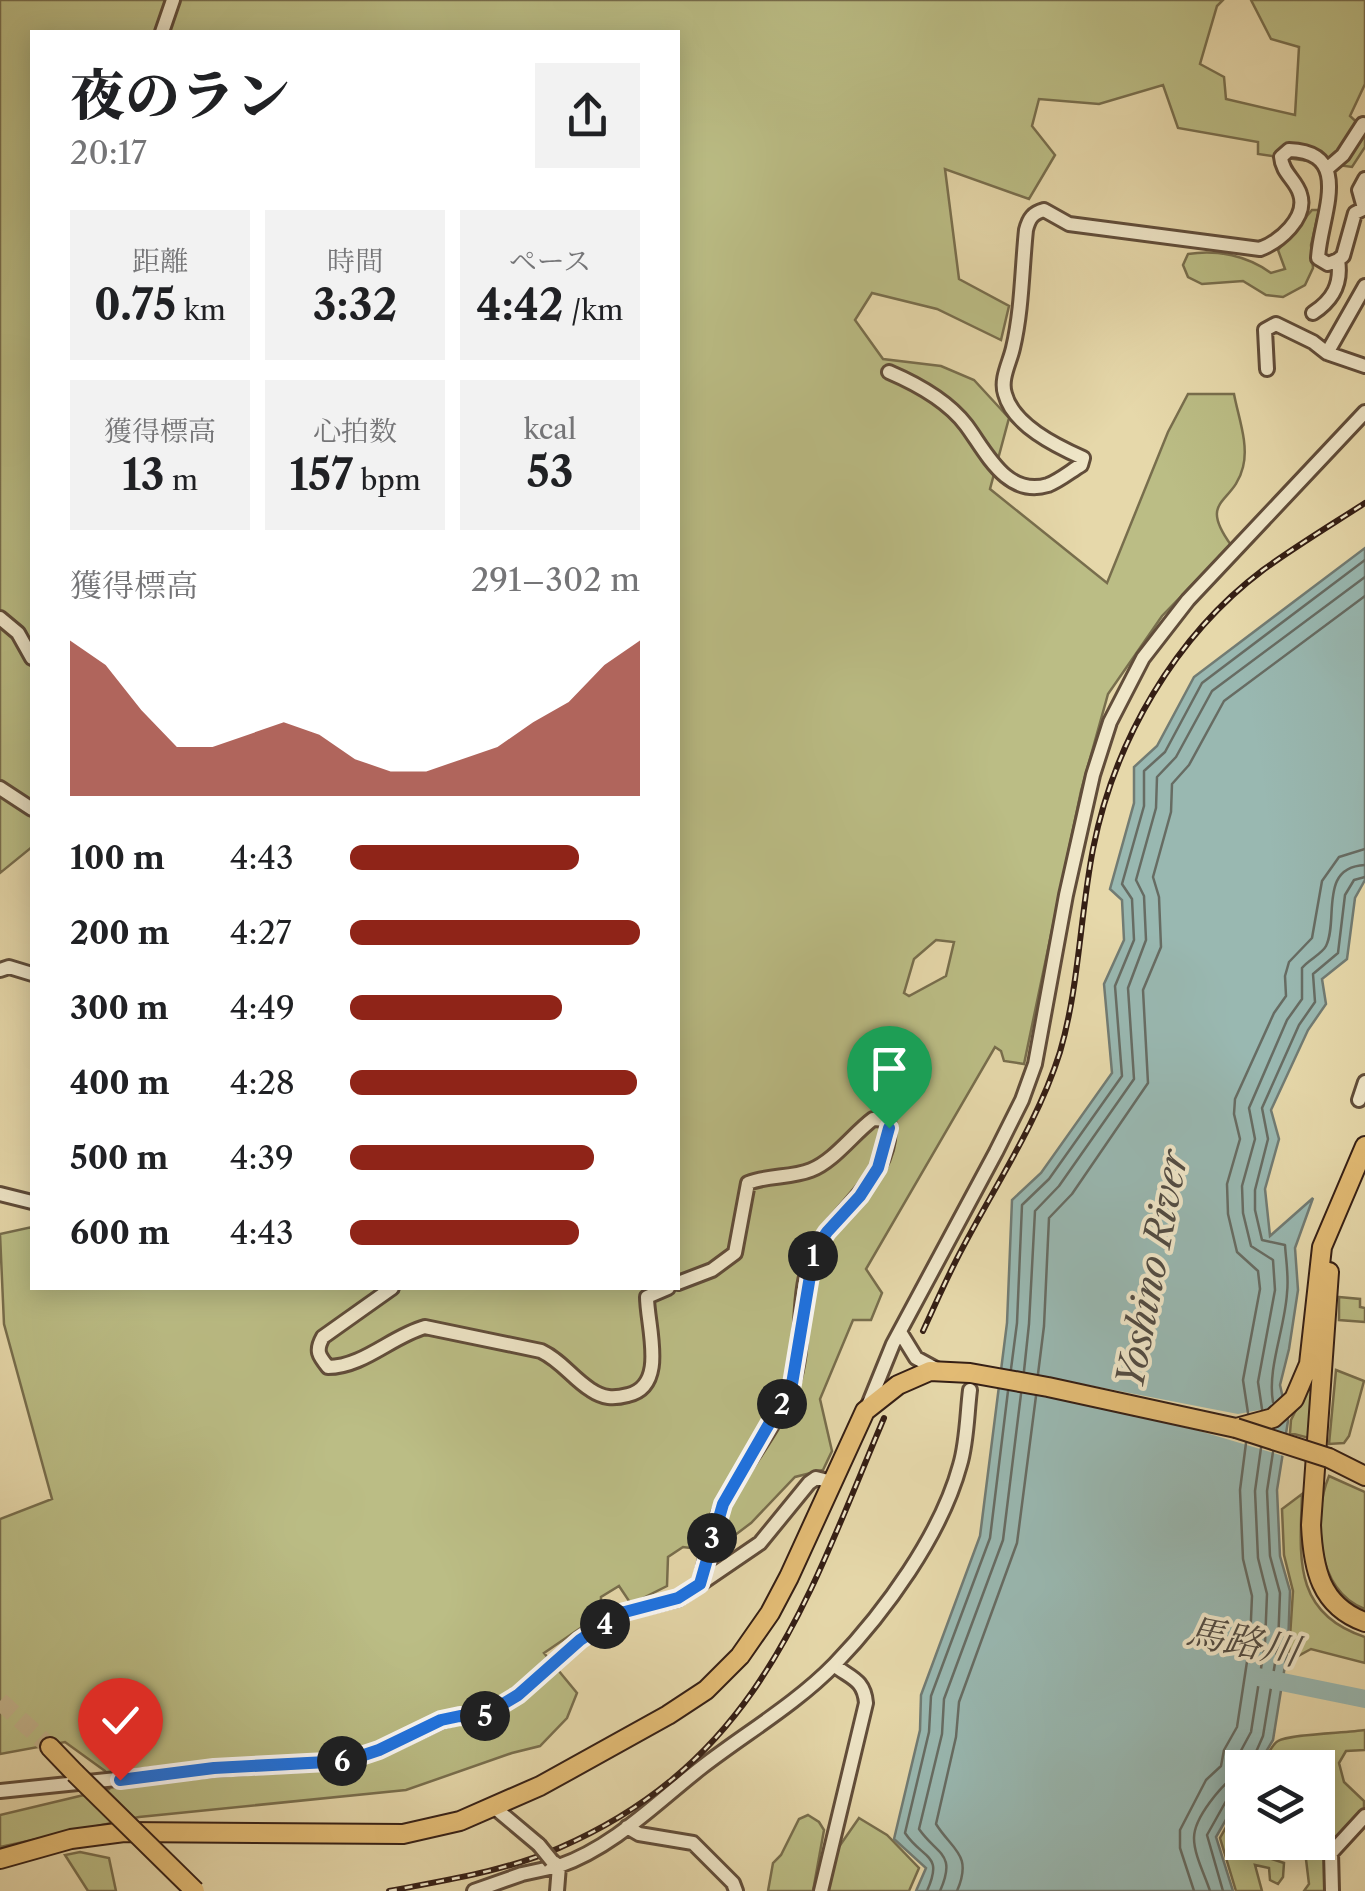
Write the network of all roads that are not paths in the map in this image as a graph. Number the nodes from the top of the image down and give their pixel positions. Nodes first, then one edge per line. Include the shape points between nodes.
1 (173, 0) edge
2 (163, 30) edge
3 (1363, 124) edge
4 (1328, 168) junction
5 (1365, 179) edge
6 (1364, 208) edge
7 (1338, 260) junction
8 (1365, 286) edge
9 (1312, 313) dead end
10 (1327, 353) junction
11 (1365, 366) edge
12 (1267, 370) dead end
13 (889, 372) dead end
14 (1365, 412) edge
15 (0, 618) edge
16 (30, 654) edge
17 (0, 788) edge
18 (30, 808) edge
19 (0, 970) edge
20 (30, 973) edge
21 (1365, 1082) edge
22 (1359, 1100) dead end
23 (1365, 1146) edge
24 (0, 1194) edge
25 (30, 1202) edge
26 (1337, 1212) junction
27 (680, 1282) edge
28 (389, 1290) edge
29 (663, 1290) edge
30 (900, 1332) junction
31 (938, 1370) junction
32 (970, 1390) dead end
33 (866, 1410) junction
34 (1236, 1428) junction
35 (1362, 1473) edge
36 (832, 1482) junction
37 (700, 1584) junction
38 (1365, 1622) edge
39 (834, 1665) junction
40 (50, 1747) tunnel mouth
41 (0, 1790) edge
42 (495, 1808) junction
43 (1365, 1816) edge
44 (627, 1827) junction
45 (0, 1858) edge
46 (556, 1864) junction
47 (195, 1891) edge
48 (474, 1891) edge
49 (557, 1891) edge
50 (736, 1891) edge
51 (821, 1891) edge
52 (1332, 1891) edge

1 - 2 street
3 - 4 street
4 - 7 street via 1318,258
4 - 13 street via 1305,150 1289,150 1282,158 1300,194 1299,211 1274,244 1260,249 1069,224 1044,210 1029,219 1004,394 1041,434 1082,458 1048,485 1020,484 1001,473 950,408
5 - 6 street via 1359,190
6 - 7 street via 1355,214
7 - 9 street via 1334,293
8 - 10 street
10 - 11 street
10 - 12 street via 1276,324 1265,330
14 - 30 street via 1188,600 1143,658 1110,722 1070,878 1035,1064
15 - 16 street
17 - 18 street
19 - 20 street
21 - 22 street
23 - 26 highway
24 - 25 street
26 - 34 highway via 1322,1247 1308,1364 1294,1399 1264,1421
26 - 38 highway via 1312,1550 1328,1598
27 - 37 street via 735,1253 748,1183 809,1171 873,1120 888,1120 878,1168 814,1252 792,1384 723,1504
28 - 29 street via 323,1337 318,1356 328,1367 352,1363 425,1327 541,1352 605,1398 635,1394 644,1385 653,1366 647,1297
30 - 31 street via 908,1350
30 - 33 street
31 - 33 highway via 882,1395
31 - 34 highway via 1100,1396
32 - 39 street via 961,1464 938,1522
33 - 36 highway
34 - 35 highway, bridge
36 - 37 street via 809,1482 760,1543
36 - 42 highway via 770,1613 706,1690
37 - 41 street via 678,1598 621,1613 480,1718 441,1720 346,1761
39 - 44 street
39 - 51 street via 865,1689 866,1703
40 - 47 highway, bridge
42 - 45 highway via 402,1834 124,1832
42 - 46 street, bridge
43 - 52 street via 1331,1853
44 - 46 street
44 - 50 street via 693,1843
46 - 48 street
46 - 49 street

